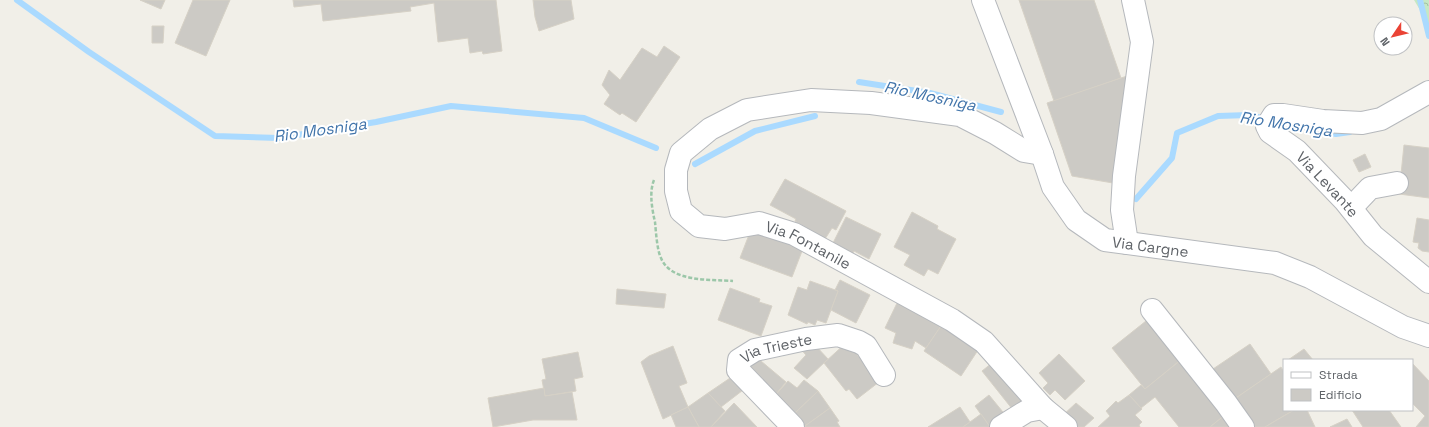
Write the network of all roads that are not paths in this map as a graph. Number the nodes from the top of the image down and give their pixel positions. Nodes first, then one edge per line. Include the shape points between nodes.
1 (983, 0) edge
2 (1133, 0) edge
3 (1429, 92) edge
4 (1042, 154) junction
5 (1398, 183) dead end
6 (1352, 208) junction
7 (1127, 243) junction
8 (1429, 282) edge
9 (1152, 310) dead end
10 (1429, 336) edge
11 (884, 375) dead end
12 (1043, 408) junction
13 (793, 427) edge
14 (1001, 427) edge
15 (1066, 427) edge
16 (1243, 427) edge

1 - 4 street, Via Cargne
2 - 7 street via 1142,42 1124,176 1122,210
3 - 6 street, Via Levante via 1381,119 1362,123 1322,121 1283,115 1270,120 1270,132 1297,151
4 - 7 street, Via Cargne via 1053,187 1076,220 1104,240
4 - 12 street, Via Fontanile via 1024,151 960,115 871,103 811,100 747,110 710,129 681,153 676,170 676,191 681,211 699,226 725,229 759,223 794,234 952,320 984,342
5 - 6 street via 1370,188
6 - 8 street, Via Levante via 1373,236
7 - 10 street, Via Cargne via 1275,263 1310,277 1404,327
9 - 16 street
11 - 13 street, Via Trieste via 866,346 838,335 755,350 739,360 738,370
12 - 14 street via 1027,411
12 - 15 street, Via Fontanile

